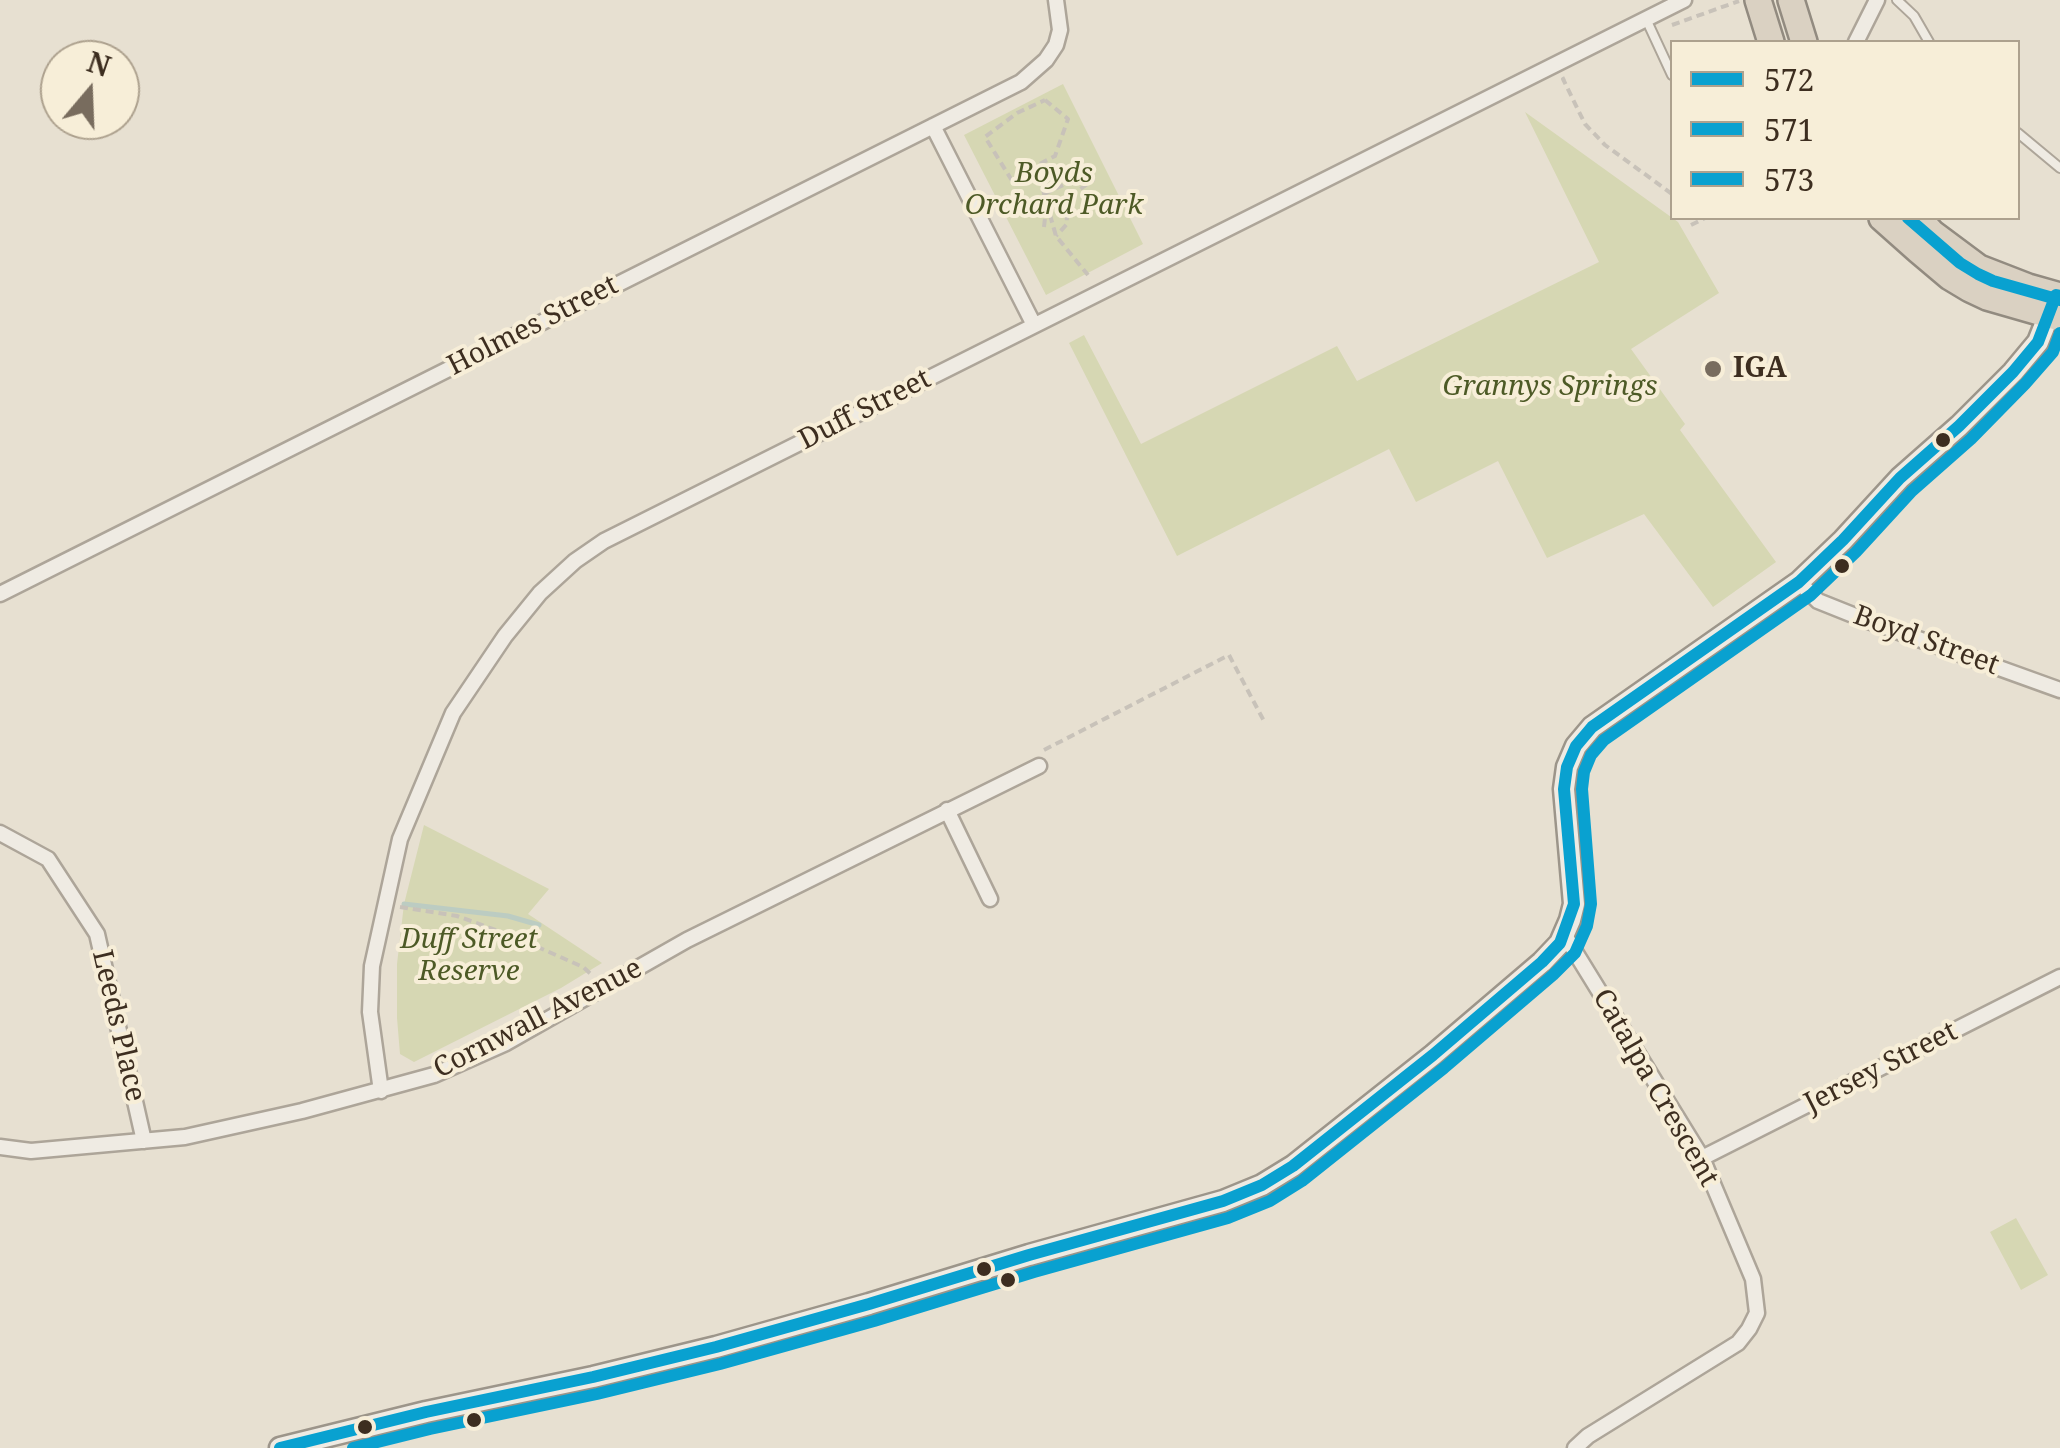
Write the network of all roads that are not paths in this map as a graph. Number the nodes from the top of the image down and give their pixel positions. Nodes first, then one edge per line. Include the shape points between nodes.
1 (1056, 0) edge
2 (1684, 0) edge
3 (1758, 0) edge
4 (1791, 0) edge
5 (1877, 0) edge
6 (1896, 0) edge
7 (1646, 19) junction
8 (1770, 40) edge
9 (1803, 40) edge
10 (1857, 40) edge
11 (1929, 40) edge
12 (1670, 72) edge
13 (932, 126) junction
14 (2020, 136) edge
15 (2060, 168) edge
16 (1884, 220) edge
17 (1920, 220) edge
18 (2056, 306) edge
19 (1034, 326) junction
20 (1798, 582) junction
21 (0, 594) edge
22 (2060, 690) edge
23 (1039, 766) road end
24 (946, 810) junction
25 (0, 833) edge
26 (990, 899) dead end
27 (1564, 934) junction
28 (2060, 977) edge
29 (381, 1090) junction
30 (144, 1141) junction
31 (0, 1147) edge
32 (1702, 1158) junction
33 (308, 1445) edge
34 (280, 1448) edge
35 (1575, 1448) edge

1 - 13 street, Holmes Street via 1060,30 1046,60 1021,82
2 - 7 street, Duff Street
3 - 8 highway
4 - 9 highway
5 - 10 street
6 - 11 lane
7 - 12 lane
7 - 19 street, Duff Street
13 - 19 street
13 - 21 street, Holmes Street
14 - 15 lane
16 - 18 highway via 1970,289
17 - 18 highway via 1979,268
18 - 20 main road via 2013,372
19 - 29 street, Duff Street via 604,541 540,593 453,713 400,839 372,966 370,1012
20 - 22 street, Boyd Street via 1848,613
20 - 27 main road via 1613,711 1576,746 1564,789 1574,904
23 - 24 street, Cornwall Avenue
24 - 26 street
24 - 29 street, Cornwall Avenue via 687,940 506,1043 434,1076
25 - 30 street, Leeds Place via 48,859 97,934
27 - 32 street, Catalpa Crescent
27 - 33 main road via 1542,962 1433,1056 1292,1166 1236,1196 716,1346
28 - 32 street, Jersey Street
29 - 30 street, Cornwall Avenue via 185,1138
30 - 31 street, Cornwall Avenue via 32,1152
32 - 35 street, Catalpa Crescent via 1753,1279 1757,1313 1738,1343
33 - 34 main road

